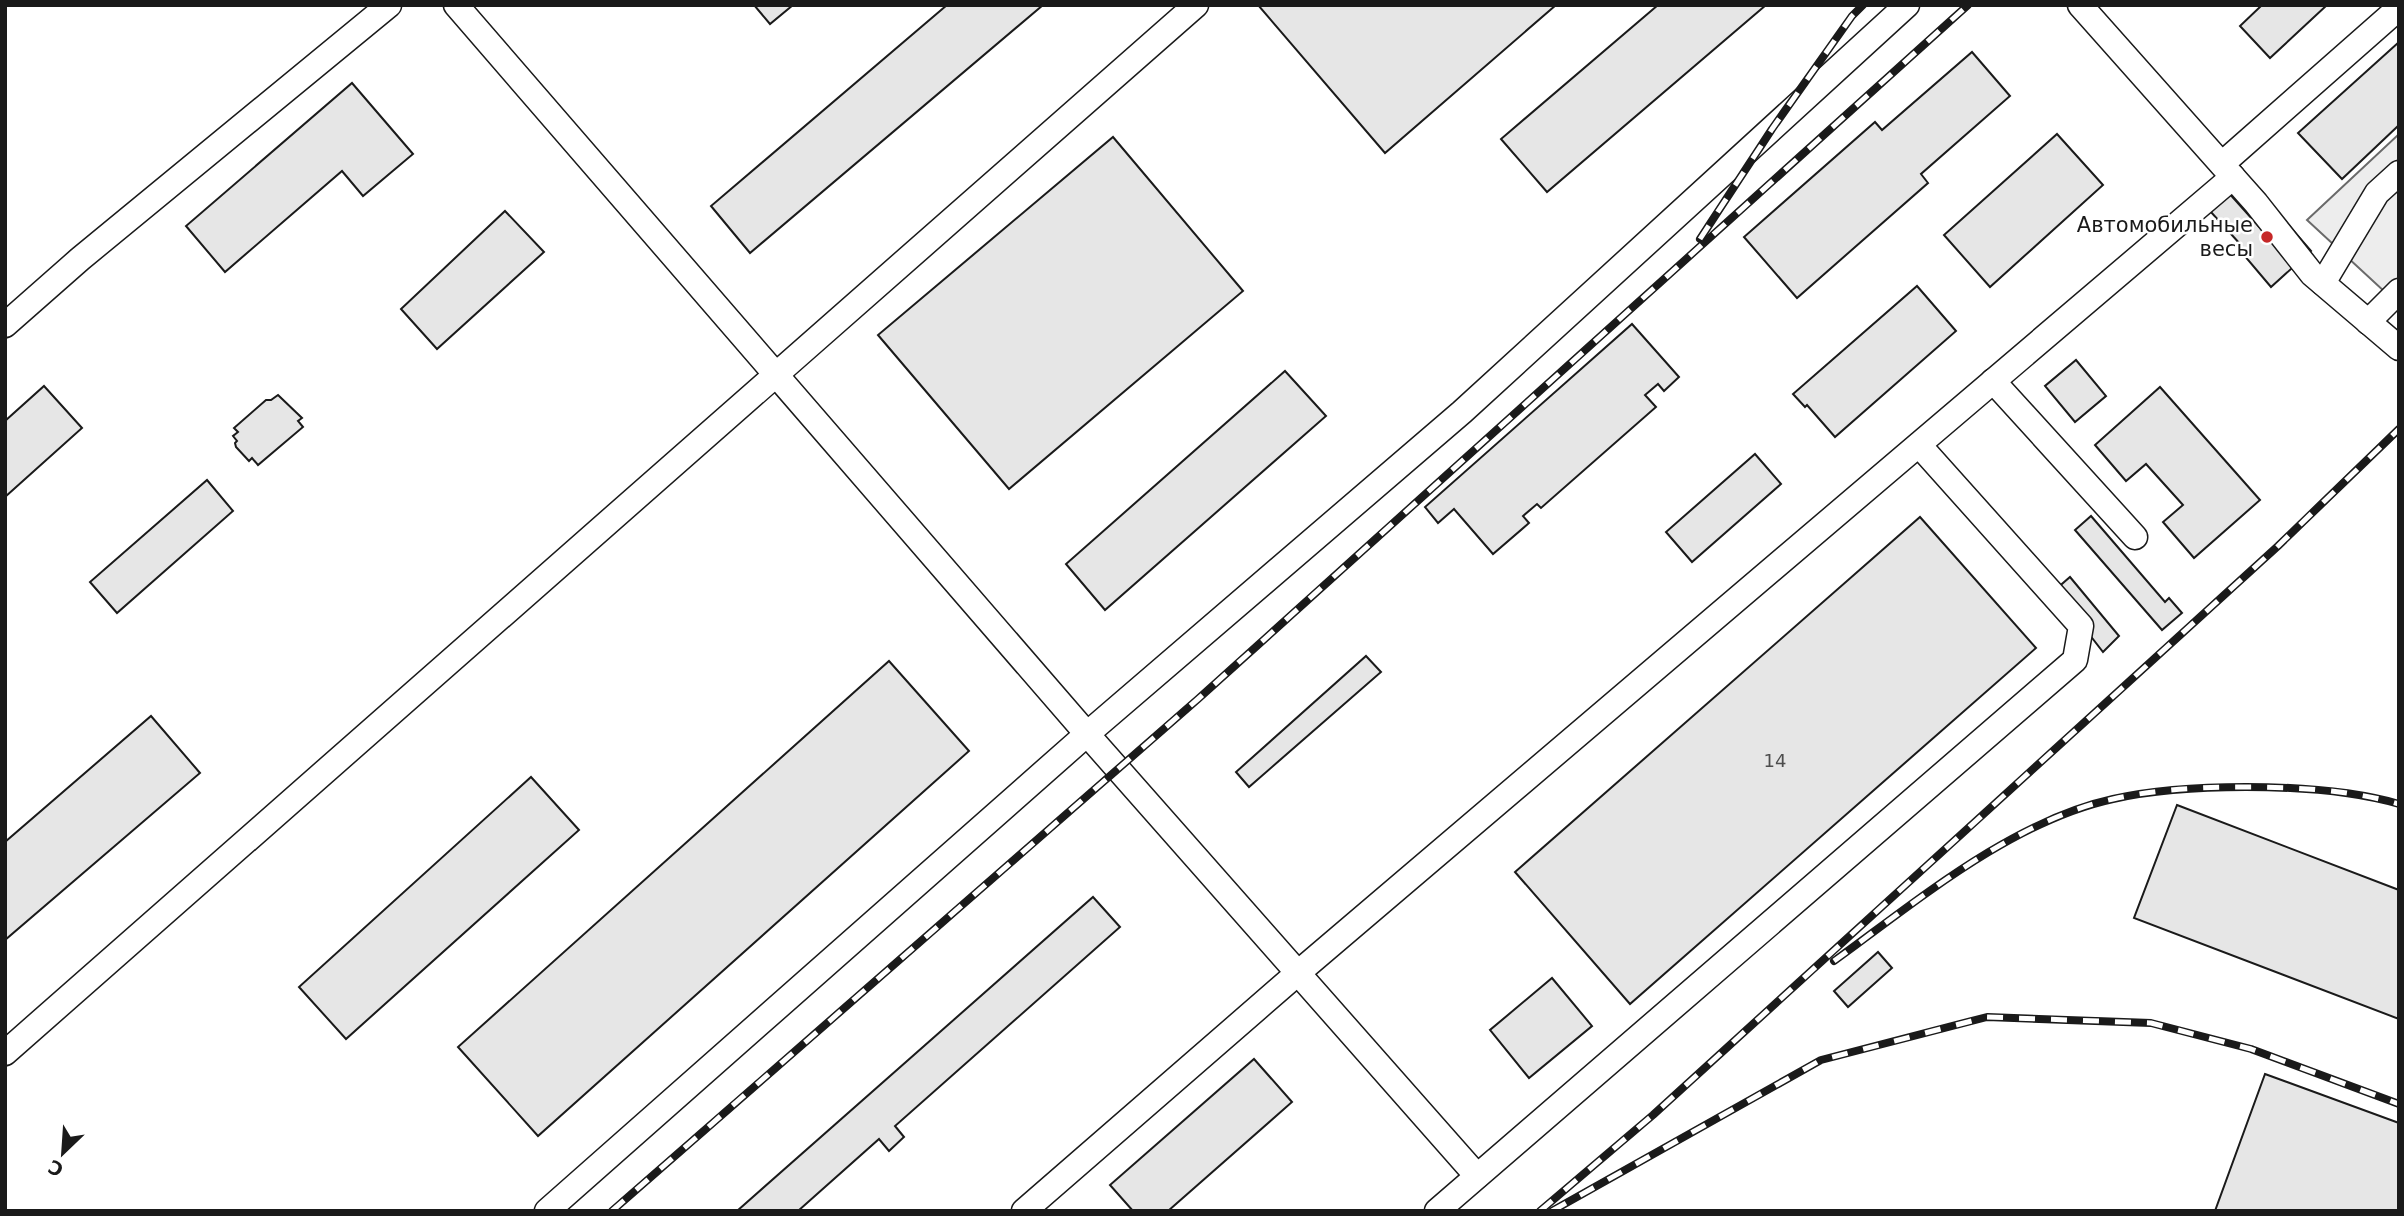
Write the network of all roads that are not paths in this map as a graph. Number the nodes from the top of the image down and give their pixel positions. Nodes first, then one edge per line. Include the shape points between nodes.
1 (389, 5) edge
2 (457, 5) edge
3 (1196, 5) edge
4 (1907, 5) edge
5 (2080, 5) edge
6 (2399, 8) edge
7 (2228, 170) junction
8 (2399, 173) edge
9 (2323, 284) junction
10 (2399, 291) edge
11 (2368, 322) junction
12 (5, 325) edge
13 (2399, 348) edge
14 (776, 375) junction
15 (1993, 381) junction
16 (1919, 445) junction
17 (2135, 537) dead end
18 (1087, 734) junction
19 (1299, 972) junction
20 (5, 1053) edge
21 (1477, 1176) junction
22 (547, 1211) edge
23 (1024, 1211) edge
24 (1437, 1211) edge

1 - 12 lane
2 - 14 lane
3 - 14 lane
4 - 18 lane via 1462,412
5 - 7 lane
6 - 7 lane
7 - 9 lane
7 - 15 lane
8 - 9 lane via 2377,193
9 - 11 lane
10 - 11 lane
11 - 13 lane
14 - 18 lane
14 - 20 lane
15 - 16 lane
15 - 17 lane
16 - 19 lane
16 - 21 lane via 2081,626 2075,660
18 - 19 lane
18 - 22 lane
19 - 21 lane
19 - 23 lane
21 - 24 lane

